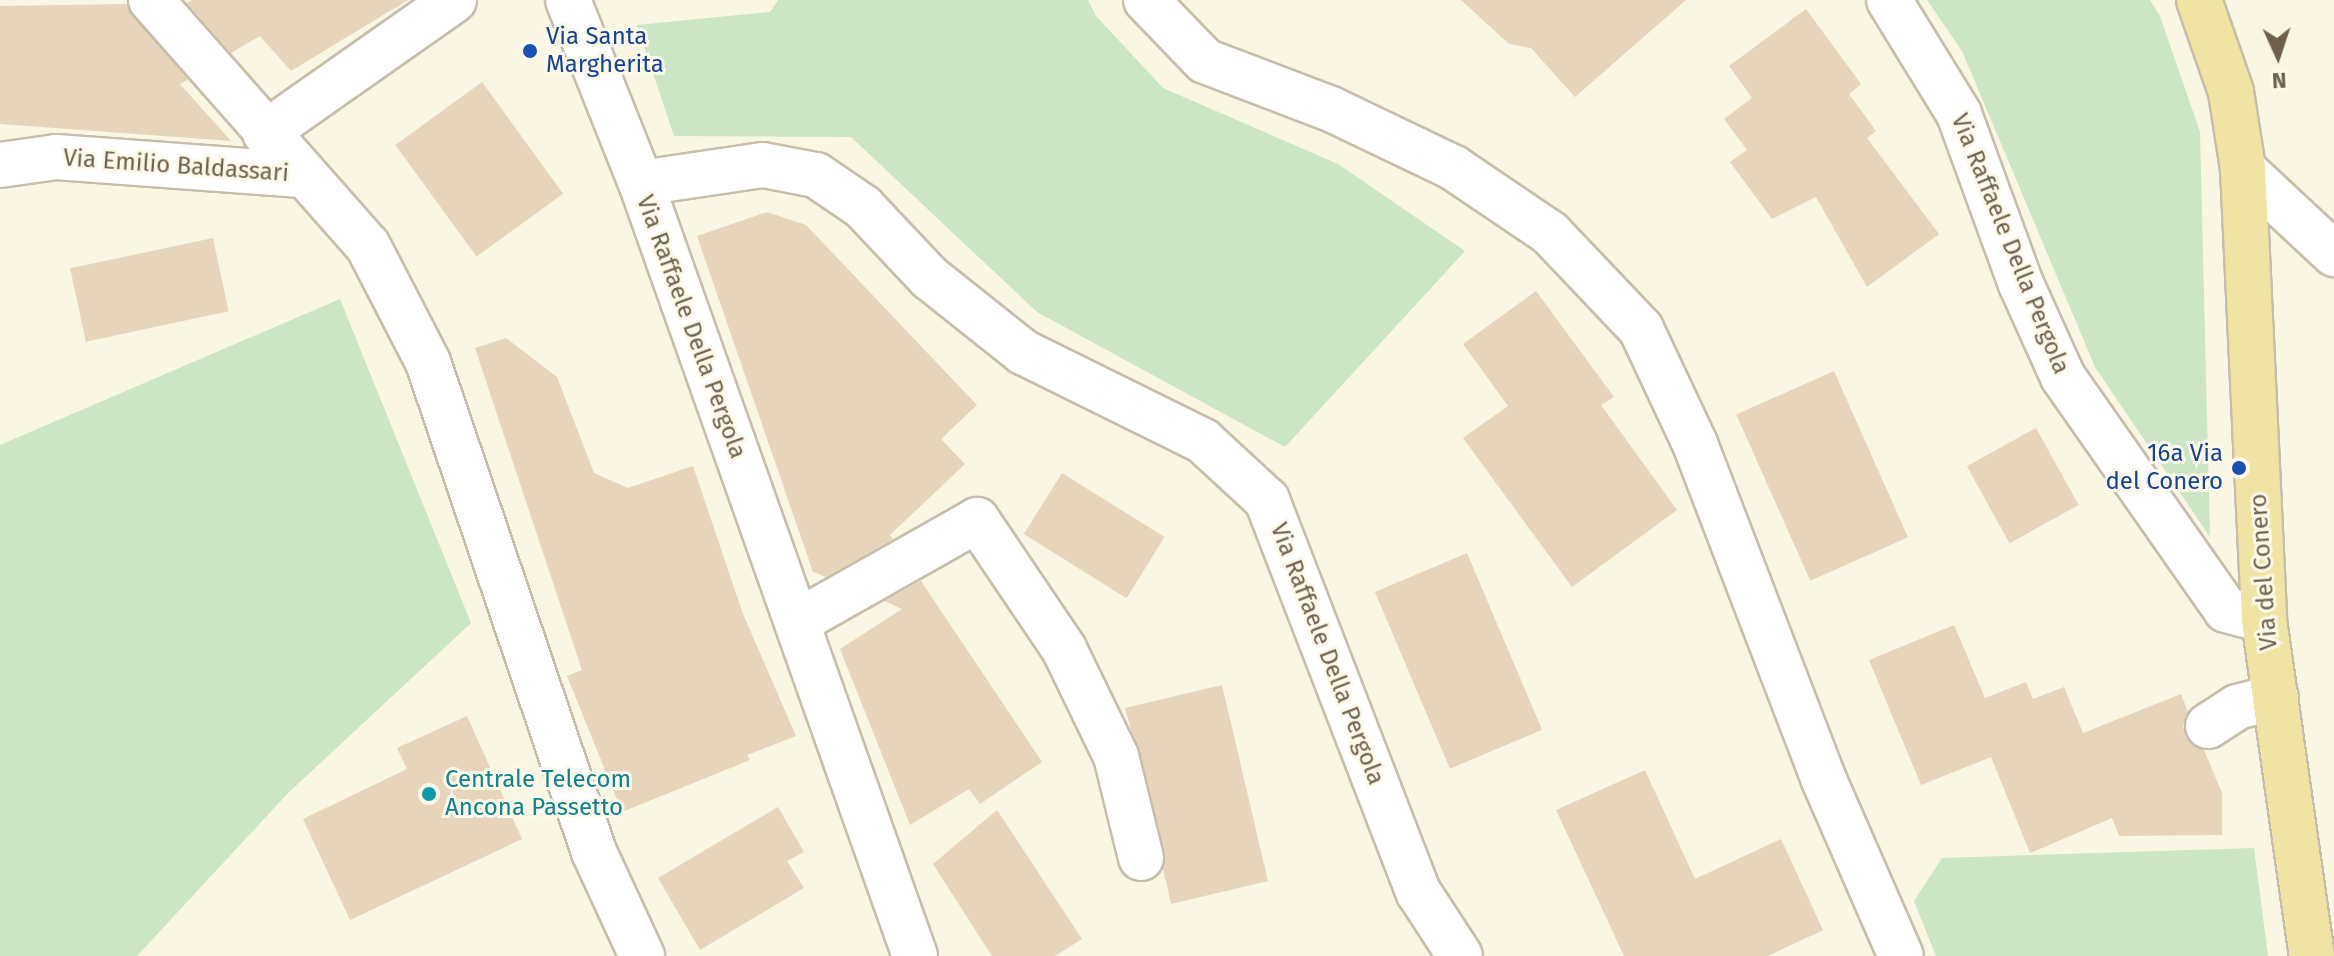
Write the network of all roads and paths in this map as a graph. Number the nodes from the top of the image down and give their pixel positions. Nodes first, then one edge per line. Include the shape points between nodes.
1 (151, 0) edge
2 (454, 0) edge
3 (568, 0) edge
4 (1146, 0) edge
5 (1889, 0) edge
6 (2199, 0) edge
7 (265, 133) junction
8 (0, 165) edge
9 (2243, 169) junction
10 (304, 175) junction
11 (641, 183) junction
12 (2334, 254) edge
13 (2264, 620) junction
14 (797, 622) junction
15 (2276, 697) junction
16 (2208, 726) dead end
17 (1141, 858) dead end
18 (1419, 893) junction
19 (642, 956) edge
20 (915, 956) edge
21 (1429, 956) edge
22 (1460, 956) edge
23 (1901, 956) edge
24 (2312, 956) edge

1 - 7 street
2 - 7 street
3 - 11 street
4 - 23 street via 1205,61 1331,109 1454,168 1550,233 1641,329 1695,444 1824,780
5 - 13 street, Via Raffaele Della Pergola via 1959,114 2021,284 2063,377 2226,610
6 - 9 main road, Via del Conero via 2231,92
7 - 10 street
8 - 10 street, Via Emilio Baldassari via 56,157
9 - 12 street
9 - 13 main road, Via del Conero
10 - 19 street via 368,246 428,362 594,852
11 - 14 street, Via Raffaele Della Pergola
11 - 18 street, Via Raffaele Della Pergola via 763,165 816,175 863,207 930,278 1023,352 1203,441 1267,500
13 - 15 main road, Via del Conero
14 - 17 street via 977,520 1064,649 1103,729 1116,756
14 - 20 street, Via Raffaele Della Pergola
15 - 16 street via 2237,707
15 - 24 main road, Via del Conero
18 - 21 street
18 - 22 street, Via Raffaele Della Pergola

